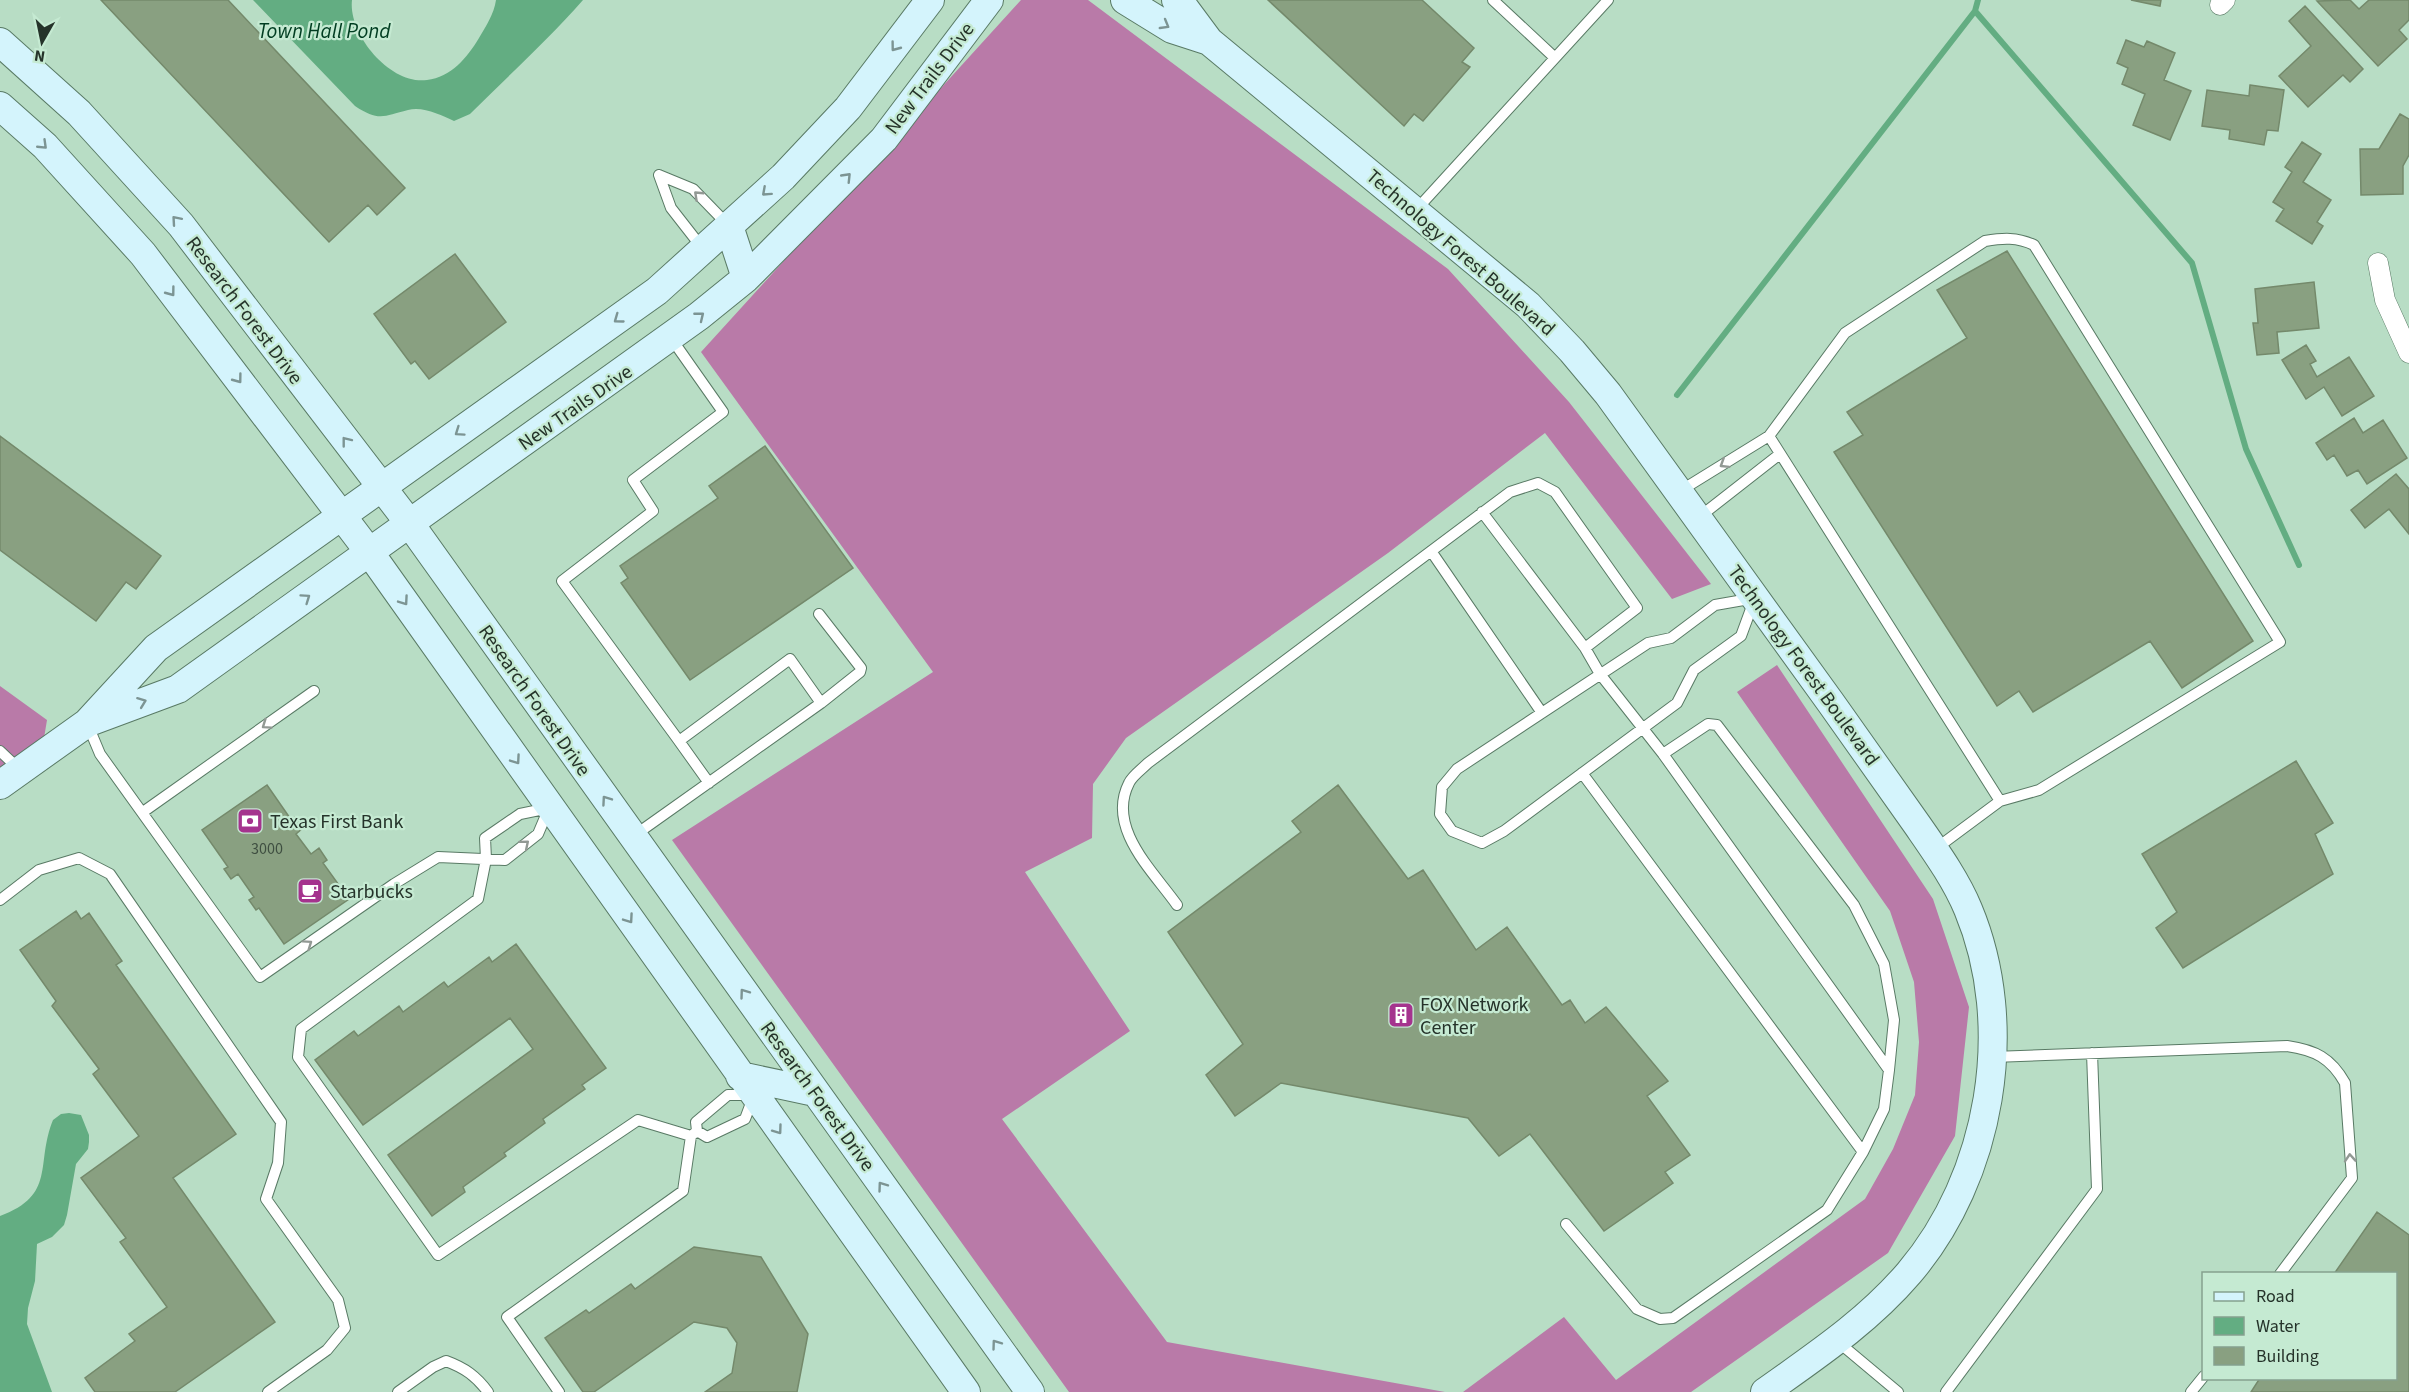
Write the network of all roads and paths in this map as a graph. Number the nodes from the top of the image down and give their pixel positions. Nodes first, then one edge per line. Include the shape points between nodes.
1 (930, 0) edge
2 (989, 0) edge
3 (1125, 0) edge
4 (1176, 0) edge
5 (1493, 0) edge
6 (1608, 0) edge
7 (1209, 41) junction
8 (0, 42) edge
9 (1554, 57) junction
10 (0, 106) edge
11 (1416, 210) junction
12 (729, 226) junction
13 (703, 249) junction
14 (2378, 263) dead end
15 (746, 278) junction
16 (671, 338) junction
17 (2409, 353) edge
18 (1768, 436) junction
19 (1780, 454) junction
20 (382, 488) junction
21 (1679, 492) junction
22 (1482, 512) junction
23 (342, 516) junction
24 (1698, 519) junction
25 (410, 524) junction
26 (1431, 551) junction
27 (370, 553) junction
28 (1755, 598) junction
29 (819, 614) dead end
30 (1585, 648) junction
31 (1600, 674) junction
32 (314, 691) dead end
33 (821, 703) junction
34 (1542, 712) junction
35 (87, 723) junction
36 (1643, 728) junction
37 (679, 741) junction
38 (0, 751) edge
39 (1662, 754) junction
40 (1582, 772) junction
41 (10, 777) edge
42 (709, 783) junction
43 (2000, 801) junction
44 (549, 808) junction
45 (143, 812) junction
46 (632, 837) junction
47 (1934, 850) junction
48 (486, 859) junction
49 (0, 900) edge
50 (1178, 905) dead end
51 (2092, 1053) junction
52 (1991, 1058) junction
53 (1889, 1070) junction
54 (747, 1085) junction
55 (815, 1092) junction
56 (694, 1133) junction
57 (1863, 1152) junction
58 (1566, 1224) dead end
59 (2281, 1272) edge
60 (1837, 1341) junction
61 (2202, 1379) edge
62 (1775, 1389) edge
63 (268, 1392) edge
64 (398, 1392) edge
65 (488, 1392) edge
66 (560, 1392) edge
67 (966, 1392) edge
68 (1030, 1392) edge
69 (1898, 1392) edge
70 (1946, 1392) edge
71 (2192, 1392) edge

1 -> 12 street, New Trails Drive via 848,108 783,177
15 -> 2 street, New Trails Drive via 884,139
3 -> 7 street, Technology Forest Boulevard via 1172,29
4 - 7 street, Technology Forest Boulevard
5 - 9 lane
6 - 9 lane
7 - 11 street, Technology Forest Boulevard
20 -> 8 street, Research Forest Drive via 181,225 79,114
9 - 11 lane
10 -> 23 street via 45,146 143,254
11 - 21 street, Technology Forest Boulevard via 1528,305 1572,351
12 - 13 street, New Trails Drive
12 -> 13 lane via 693,189 659,175 671,208
12 - 15 street
13 - 15 street
13 -> 20 street, New Trails Drive via 657,291
14 - 17 street via 2385,300
16 -> 15 street, New Trails Drive
16 - 25 street, New Trails Drive
16 - 37 lane via 723,412 633,480 653,511 561,581
18 - 19 lane
18 -> 21 lane
18 - 43 lane via 1845,333 1985,241 2022,239 2034,245 2280,642 2039,790
19 - 24 lane
19 - 43 lane
20 - 23 street, New Trails Drive
20 - 25 street, Research Forest Drive
21 - 24 street, Technology Forest Boulevard
22 - 26 lane
22 - 30 lane
22 - 30 lane via 1510,492 1538,483 1555,492 1637,608
23 - 27 street
23 - 35 street, New Trails Drive via 156,648
24 - 28 street, Technology Forest Boulevard
25 - 27 street, New Trails Drive
46 -> 25 street, Research Forest Drive
26 - 34 lane
26 - 50 lane via 1148,763 1129,782 1121,808 1129,838
35 -> 27 street, New Trails Drive via 178,689
27 -> 44 street
28 - 31 lane via 1715,605 1671,638 1648,643
28 - 36 lane via 1741,636 1694,670 1677,703
28 - 47 street, Technology Forest Boulevard
29 - 33 lane via 861,668
30 - 31 lane
31 - 34 lane
31 - 36 lane
32 -> 45 lane
33 - 37 lane via 790,659
33 - 42 lane
34 - 40 lane via 1457,769 1442,787 1440,813 1452,831 1482,843
35 - 41 street, New Trails Drive
35 - 45 lane via 100,754
36 - 39 lane
36 - 40 lane
37 - 42 lane
38 - 41 lane
39 - 53 lane
39 - 53 lane via 1708,724 1717,725 1854,905 1884,964 1894,1020
40 - 57 lane
42 - 46 lane
43 - 47 lane
48 -> 44 lane via 505,861 538,834
44 - 48 lane via 520,814 485,838
44 -> 54 street
45 -> 48 lane via 260,977 438,857
55 -> 46 street, Research Forest Drive
47 - 52 street, Technology Forest Boulevard via 1967,906 1984,954
48 - 56 lane via 478,899 301,1029 298,1057 438,1255 638,1120
49 - 63 lane via 39,870 79,858 110,874 281,1122 278,1163 266,1199 338,1300 345,1328 327,1350
51 - 52 lane
59 -> 51 lane via 2352,1178 2345,1083 2339,1072 2318,1052 2287,1046
51 - 70 lane via 2097,1189
52 - 60 street, Technology Forest Boulevard via 1981,1128 1955,1205 1910,1272 1851,1332
53 - 57 lane via 1884,1109
54 - 55 street
54 - 56 lane via 728,1095 696,1122
54 - 56 lane via 745,1119 707,1137
54 -> 67 street
68 -> 55 street, Research Forest Drive
56 - 66 lane via 683,1191 507,1317
57 - 58 lane via 1827,1210 1673,1318 1660,1319 1637,1309
60 - 62 street, Technology Forest Boulevard
60 - 69 lane
61 - 71 lane
64 - 65 lane via 446,1361 465,1368

